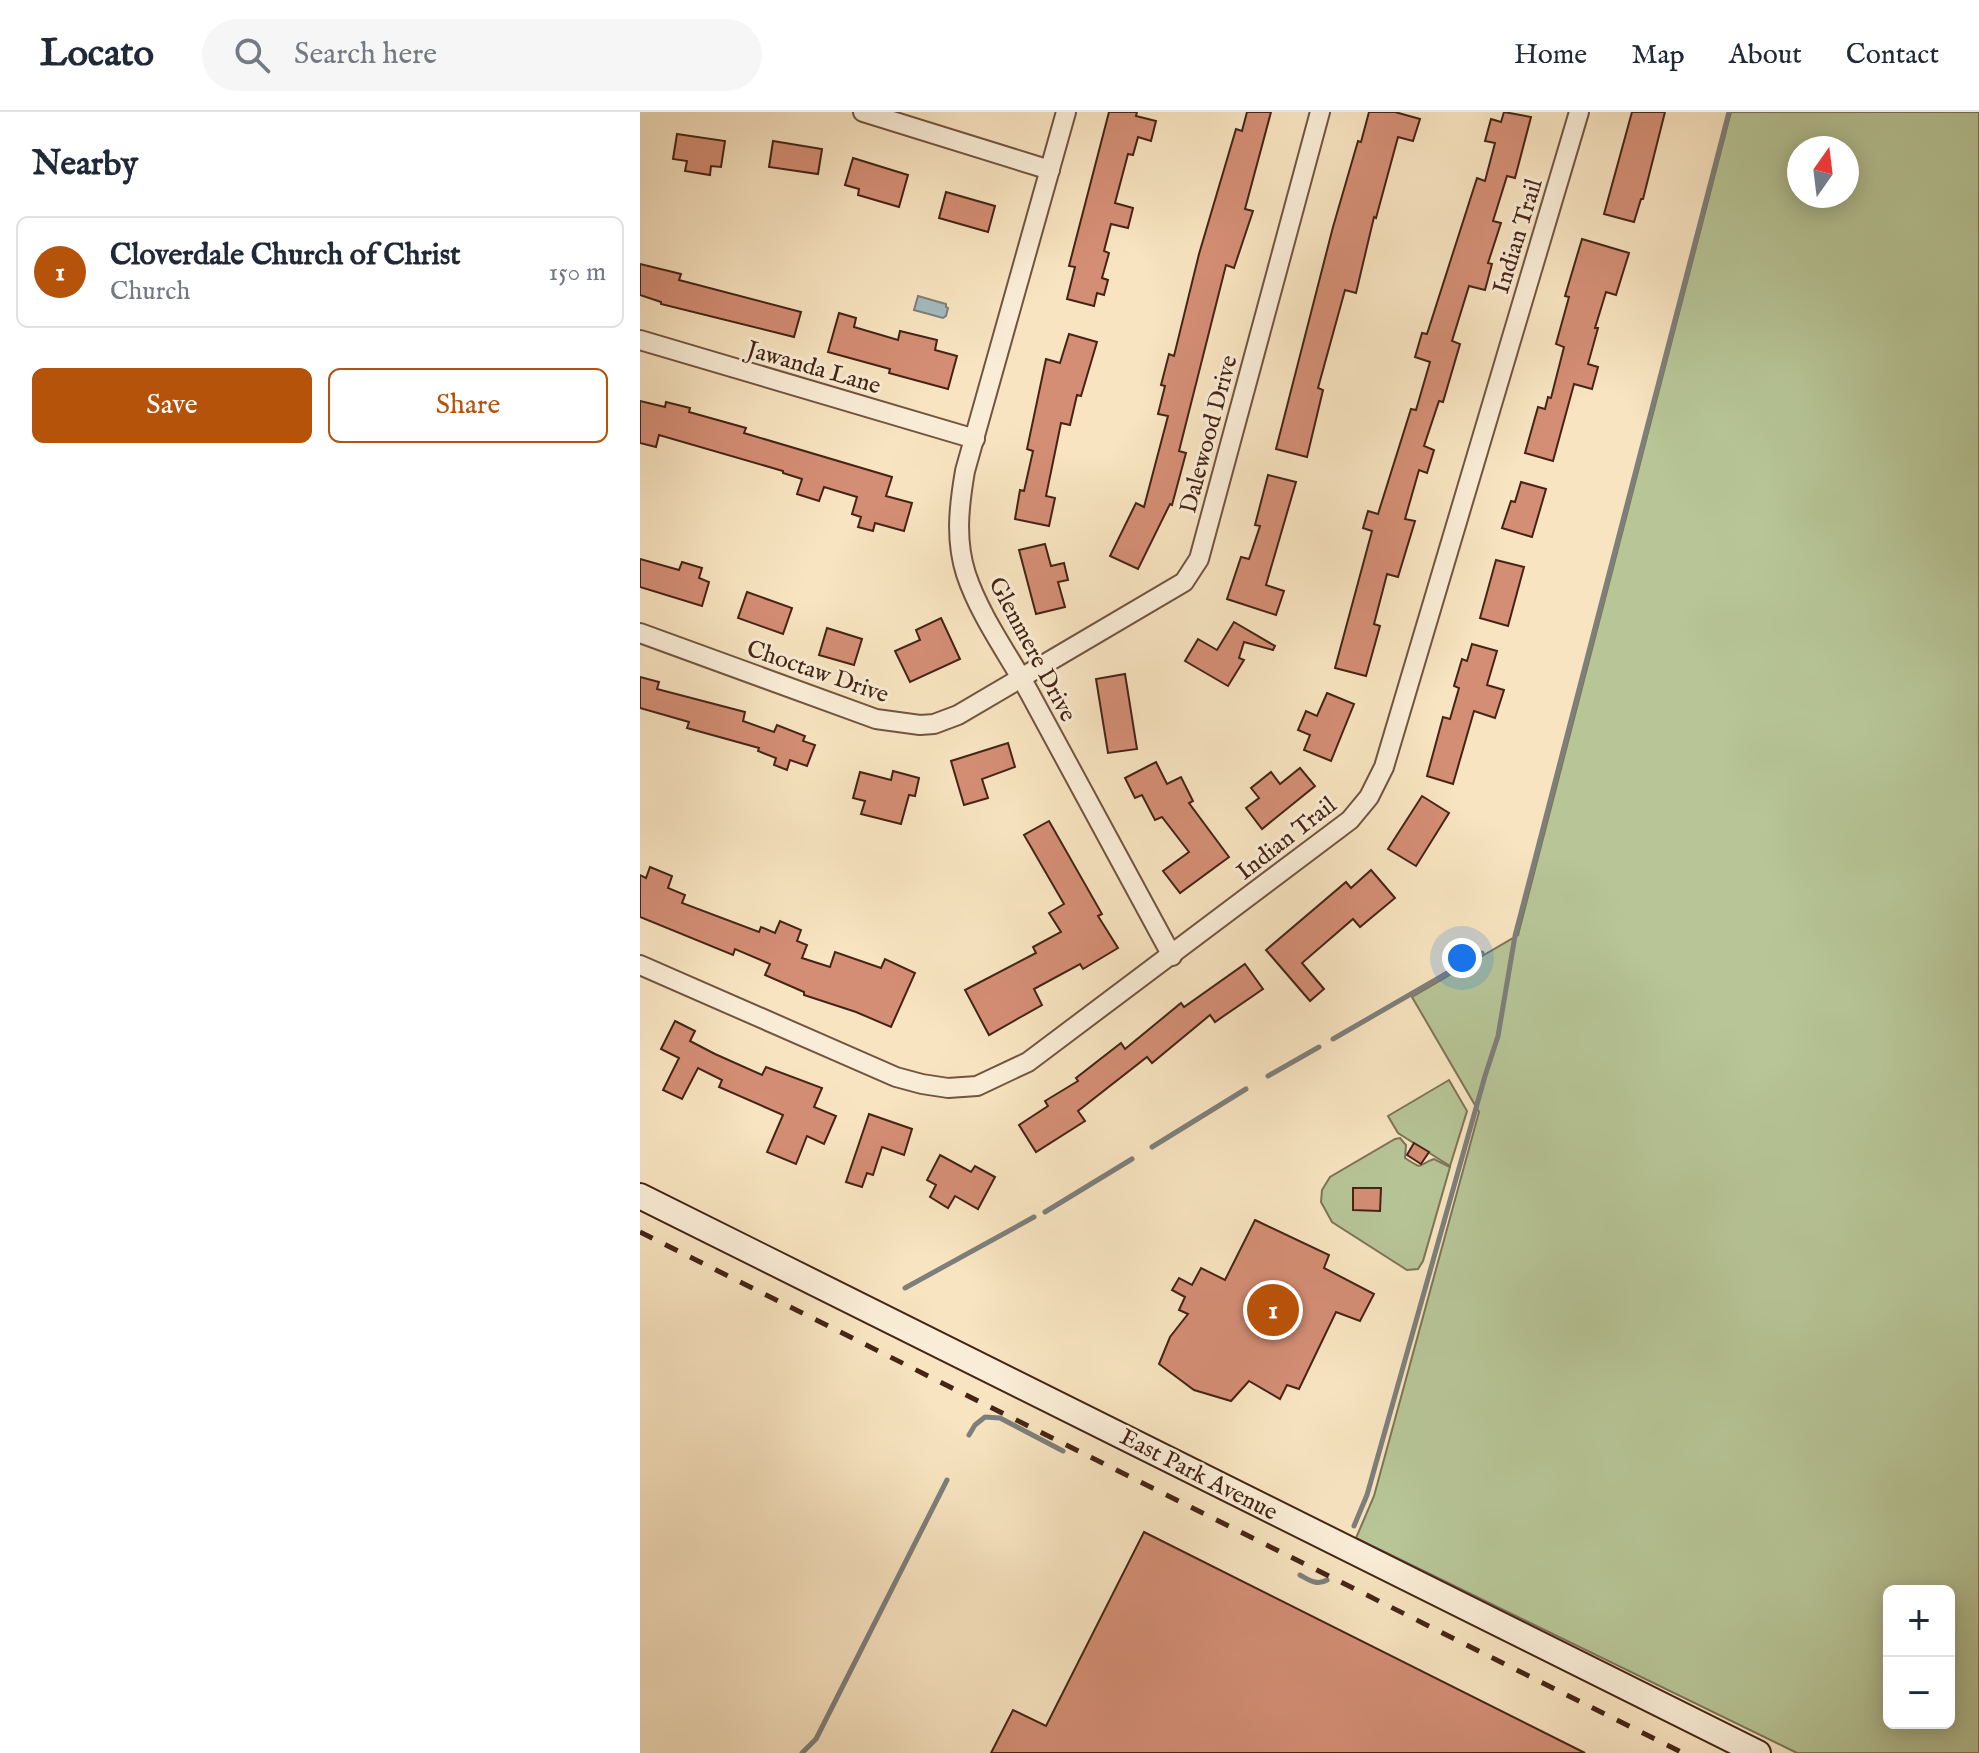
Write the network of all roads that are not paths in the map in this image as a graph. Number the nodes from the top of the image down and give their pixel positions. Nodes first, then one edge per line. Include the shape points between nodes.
1 (863, 112) edge
2 (1066, 112) edge
3 (1320, 112) edge
4 (1579, 112) edge
5 (1050, 170) junction
6 (640, 340) edge
7 (975, 439) junction
8 (640, 633) edge
9 (1022, 680) junction
10 (1172, 956) junction
11 (640, 965) edge
12 (640, 1196) edge
13 (1758, 1753) edge

1 - 5 street
2 - 5 street, Glenmere Drive
3 - 9 street, Dalewood Drive via 1193,571 1166,595
4 - 10 street, Indian Trail via 1377,782 1350,820
5 - 7 street, Glenmere Drive
6 - 7 street, Jawanda Lane
7 - 9 street, Glenmere Drive via 959,507 958,541 977,602
8 - 9 street, Choctaw Drive via 846,709 907,725 934,724 958,715
9 - 10 street, Glenmere Drive
10 - 11 street, Indian Trail via 1028,1062 977,1086 948,1088 896,1077
12 - 13 street, East Park Avenue

